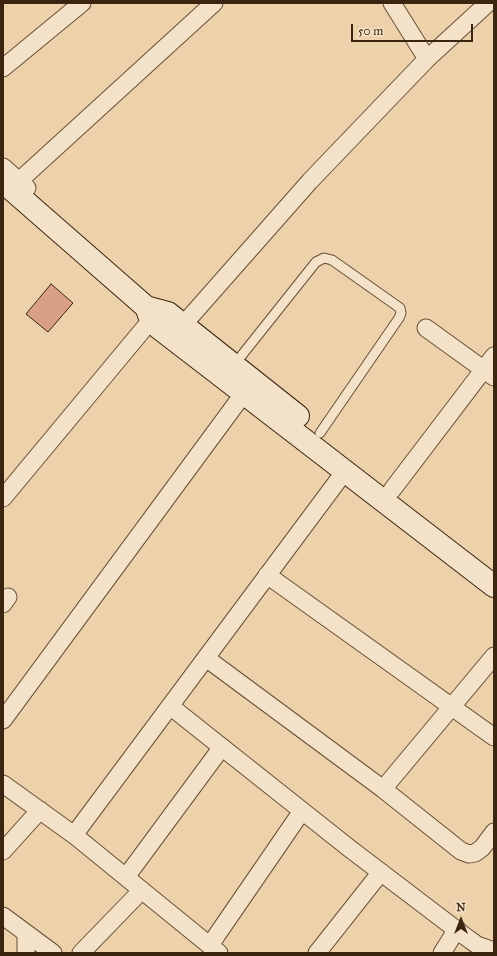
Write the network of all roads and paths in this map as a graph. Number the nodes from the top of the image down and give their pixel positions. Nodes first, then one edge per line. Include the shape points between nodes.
1 (82, 3) edge
2 (392, 3) edge
3 (488, 3) edge
4 (212, 4) edge
5 (427, 59) junction
6 (3, 68) edge
7 (3, 167) edge
8 (11, 181) edge
9 (152, 312) junction
10 (183, 324) junction
11 (426, 328) dead end
12 (494, 356) edge
13 (234, 365) junction
14 (489, 373) edge
15 (244, 394) junction
16 (320, 433) junction
17 (345, 471) junction
18 (392, 490) junction
19 (3, 498) edge
20 (494, 567) edge
21 (267, 575) junction
22 (494, 586) edge
23 (494, 656) edge
24 (206, 658) junction
25 (170, 706) junction
26 (452, 708) junction
27 (3, 720) edge
28 (494, 736) edge
29 (222, 747) junction
30 (3, 784) edge
31 (383, 789) junction
32 (40, 810) junction
33 (302, 811) junction
34 (494, 832) edge
35 (74, 835) junction
36 (3, 851) edge
37 (381, 872) junction
38 (126, 877) junction
39 (142, 890) junction
40 (3, 916) edge
41 (457, 929) junction
42 (26, 933) junction
43 (214, 949) edge
44 (494, 951) edge
45 (26, 953) edge
46 (54, 953) edge
47 (81, 953) edge
48 (317, 953) edge
49 (442, 953) edge

1 - 6 street
2 - 5 street
3 - 5 street
4 - 8 street
5 - 10 street via 310,181
7 - 8 street
8 - 9 main road
9 - 10 main road via 168,313
9 - 15 main road via 159,328
9 - 19 street
10 - 13 main road
11 - 14 street
12 - 14 street
13 - 16 main road
13 - 16 lane via 316,262 324,258 332,260 400,308 399,318
14 - 18 street
15 - 17 main road
15 - 27 street
16 - 18 main road
17 - 21 street
17 - 22 main road
18 - 20 main road
21 - 24 street
21 - 26 street
23 - 26 street
24 - 25 street
24 - 31 street
25 - 29 street
25 - 35 street
26 - 28 street
26 - 31 street
29 - 33 street
29 - 38 street
30 - 32 street
31 - 34 street via 465,852 475,853
32 - 35 street
32 - 36 street
33 - 37 street
33 - 43 street
35 - 38 street
37 - 41 street
37 - 48 street
38 - 39 street
39 - 43 street
39 - 47 street
40 - 42 street
41 - 44 street via 477,945
41 - 49 street
42 - 45 street
42 - 46 street

